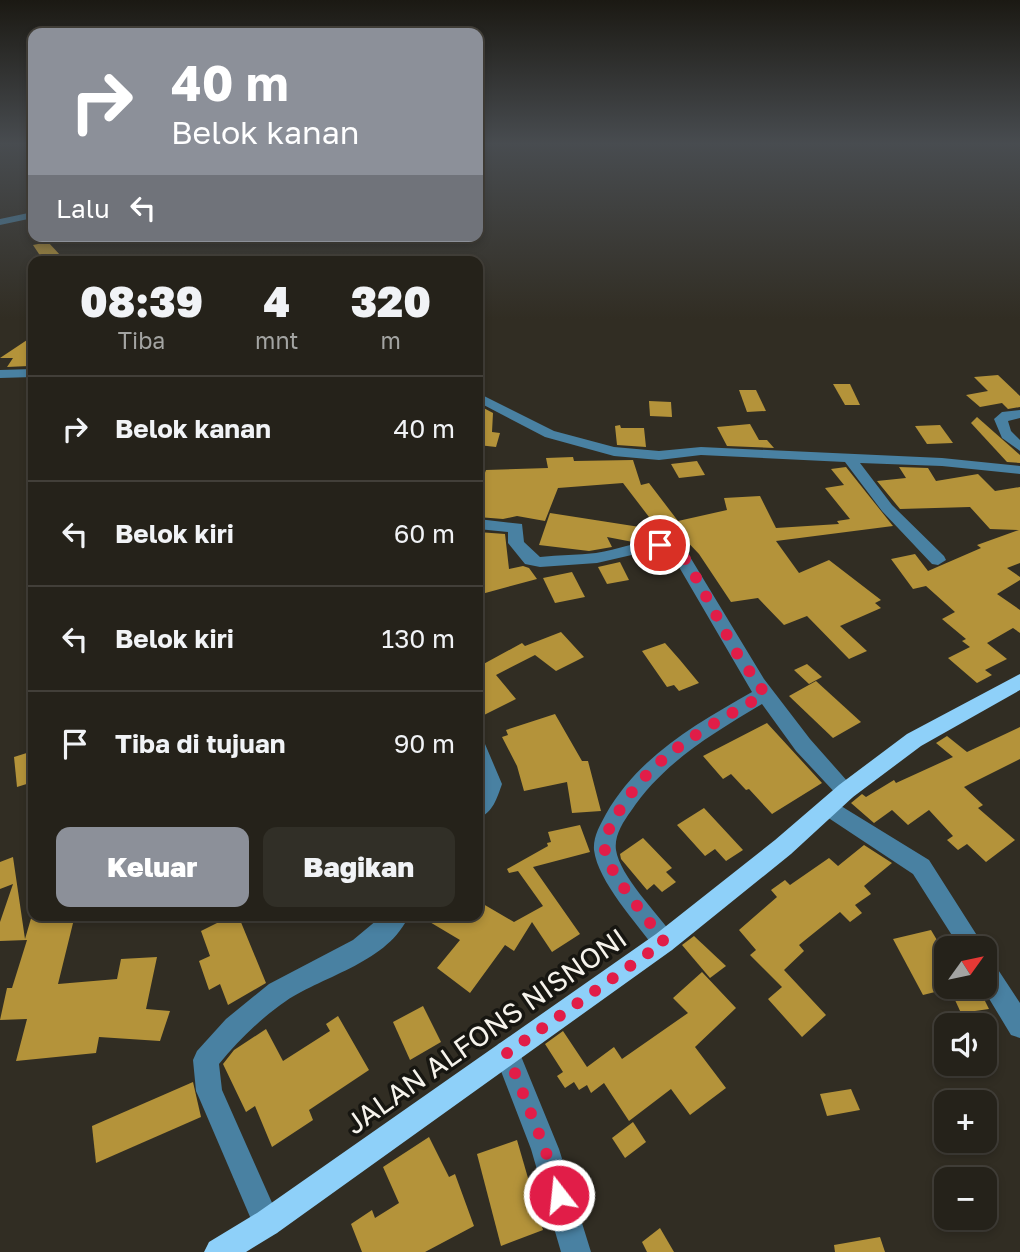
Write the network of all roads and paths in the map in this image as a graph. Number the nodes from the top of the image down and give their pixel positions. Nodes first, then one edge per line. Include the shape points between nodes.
1 (28, 216) edge
2 (0, 222) edge
3 (28, 373) edge
4 (0, 374) edge
5 (483, 400) edge
6 (1020, 414) edge
7 (1020, 447) edge
8 (850, 459) junction
9 (1020, 470) edge
10 (483, 525) edge
11 (938, 560) dead end
12 (1020, 681) edge
13 (765, 694) junction
14 (483, 762) edge
15 (837, 799) junction
16 (483, 803) edge
17 (391, 921) edge
18 (965, 936) edge
19 (664, 942) junction
20 (998, 991) edge
21 (1020, 1026) edge
22 (507, 1053) junction
23 (267, 1223) junction
24 (219, 1252) edge
25 (576, 1252) edge

1 - 2 street
3 - 4 street
5 - 8 street via 528,425 594,449
6 - 7 street via 1007,415 1001,424
8 - 9 street
8 - 11 street via 887,508
10 - 13 street via 516,528 516,544 531,560 540,562 618,555 639,546 671,546 687,561 736,652
12 - 15 main road, JALAN ALFONS NISNONI via 914,740
13 - 15 street
13 - 19 street via 677,745 649,771 609,829 606,853 612,870
14 - 16 street via 492,785
15 - 18 street via 922,867
15 - 19 main road, JALAN ALFONS NISNONI
17 - 23 street via 342,962 258,1005 206,1060 209,1091
19 - 22 main road, JALAN ALFONS NISNONI
20 - 21 street
22 - 23 main road, JALAN ALFONS NISNONI
22 - 25 street via 545,1149
23 - 24 main road, JALAN ALFONS NISNONI

